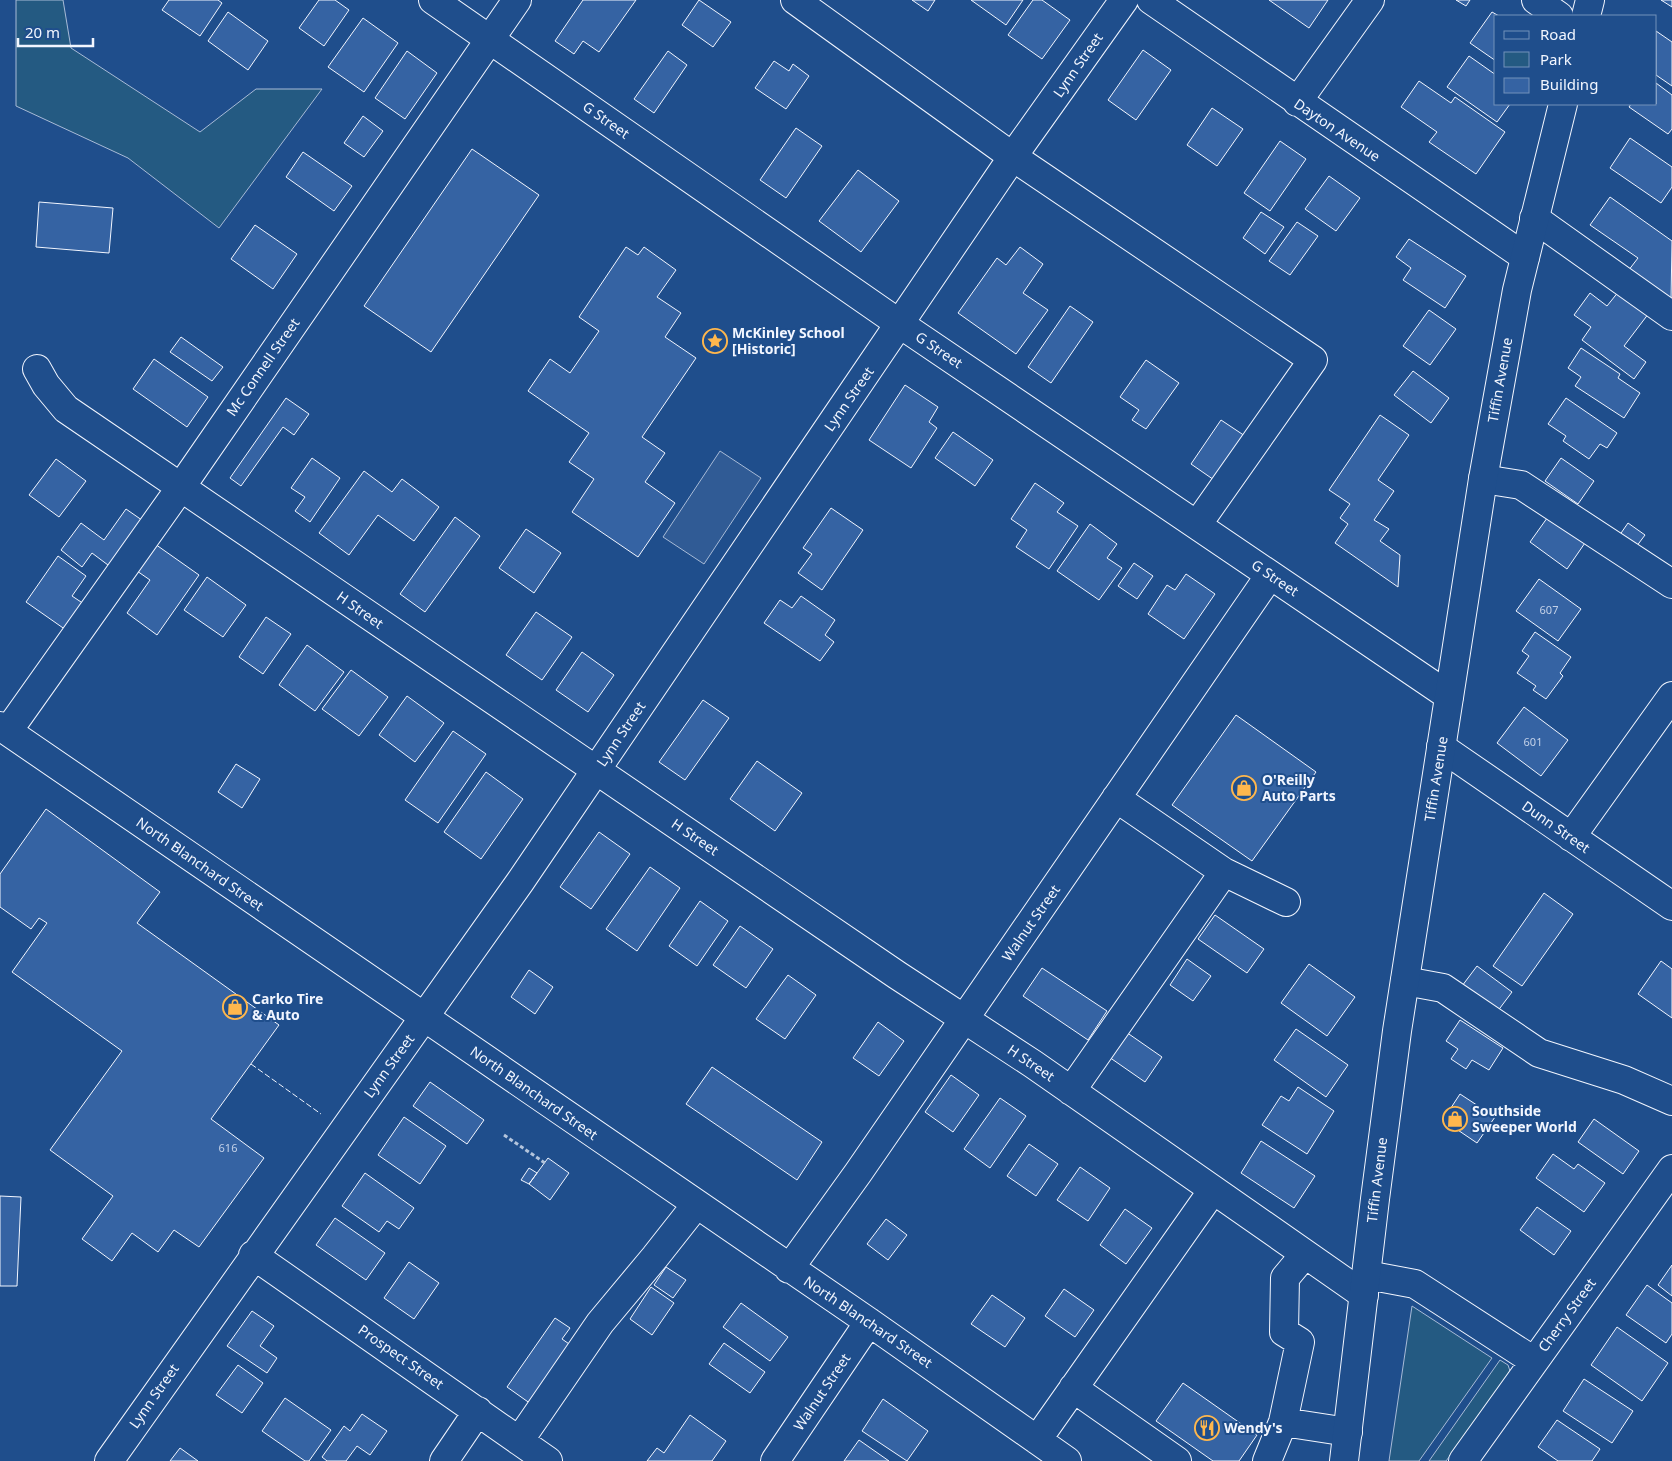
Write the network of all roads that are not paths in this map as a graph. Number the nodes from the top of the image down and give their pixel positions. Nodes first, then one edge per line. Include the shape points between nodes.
1 (433, 0) edge
2 (517, 0) edge
3 (794, 0) edge
4 (1124, 0) edge
5 (1151, 0) edge
6 (1370, 0) edge
7 (1536, 0) edge
8 (1590, 0) edge
9 (1558, 15) edge
10 (1586, 15) edge
11 (490, 40) junction
12 (1297, 102) junction
13 (1562, 105) edge
14 (1013, 157) junction
15 (1534, 218) junction
16 (1525, 257) junction
17 (1672, 316) edge
18 (900, 324) junction
19 (37, 369) dead end
20 (1483, 479) junction
21 (181, 487) junction
22 (1197, 525) junction
23 (1270, 575) junction
24 (1672, 584) edge
25 (1449, 696) junction
26 (1672, 696) edge
27 (4, 729) edge
28 (1441, 747) junction
29 (597, 770) junction
30 (1116, 798) junction
31 (1571, 837) junction
32 (1224, 872) junction
33 (1286, 902) dead end
34 (1672, 906) edge
35 (1405, 981) junction
36 (423, 1018) junction
37 (964, 1018) junction
38 (1071, 1091) junction
39 (1672, 1101) edge
40 (1672, 1169) edge
41 (1213, 1190) junction
42 (696, 1205) junction
43 (1305, 1254) junction
44 (253, 1255) junction
45 (789, 1269) junction
46 (1366, 1285) junction
47 (869, 1322) junction
48 (1534, 1361) junction
49 (1073, 1388) junction
50 (478, 1411) junction
51 (1283, 1422) junction
52 (1348, 1432) junction
53 (1037, 1440) junction
54 (519, 1441) junction
55 (109, 1461) edge
56 (444, 1461) edge
57 (548, 1461) edge
58 (775, 1461) edge
59 (1067, 1461) edge
60 (1177, 1461) edge
61 (1267, 1461) edge
62 (1344, 1461) edge
63 (1463, 1461) edge

1 - 11 main road, G Street
2 - 11 main road, Mc Connell Street
3 - 14 main road
4 - 14 main road, Lynn Street
5 - 12 main road, Dayton Avenue
6 - 12 main road
7 - 9 main road
8 - 10 main road
11 - 18 main road, G Street
11 - 21 main road, Mc Connell Street
12 - 16 main road, Dayton Avenue
13 - 15 main road, Tiffin Avenue
14 - 18 main road, Lynn Street
14 - 22 main road via 1313,360
15 - 16 main road, Tiffin Avenue
15 - 17 main road
16 - 20 main road, Tiffin Avenue
18 - 22 main road, G Street
18 - 29 main road, Lynn Street
19 - 21 main road, H Street via 66,409
20 - 24 main road via 1521,485
20 - 25 main road, Tiffin Avenue
21 - 27 main road, Mc Connell Street
21 - 29 main road, H Street
22 - 23 main road, G Street
23 - 25 main road, G Street
23 - 30 main road, Walnut Street
25 - 28 main road, Tiffin Avenue
26 - 31 main road
27 - 36 main road, North Blanchard Street
28 - 31 main road, Dunn Street
28 - 35 main road, Tiffin Avenue
29 - 36 main road, Lynn Street
29 - 37 main road, H Street
30 - 32 main road
30 - 37 main road, Walnut Street
31 - 34 main road, Dunn Street
32 - 33 main road
32 - 38 main road
35 - 39 main road via 1443,988 1539,1053 1624,1080
35 - 46 main road, Tiffin Avenue via 1374,1199
36 - 42 main road, North Blanchard Street
36 - 44 main road, Lynn Street
37 - 38 main road, H Street
37 - 45 main road, Walnut Street
38 - 41 main road, H Street
40 - 48 main road, Cherry Street
41 - 43 main road, H Street
41 - 49 main road
42 - 45 main road, North Blanchard Street
42 - 54 main road via 600,1323
43 - 46 main road, H Street
43 - 51 main road via 1285,1278 1284,1332 1300,1342
44 - 50 main road, Prospect Street
44 - 55 main road, Lynn Street
45 - 47 main road, North Blanchard Street
46 - 48 main road via 1415,1284
46 - 52 main road, Tiffin Avenue
47 - 53 main road, North Blanchard Street
47 - 58 main road, Walnut Street
48 - 63 main road, Cherry Street
49 - 53 main road
49 - 60 main road
50 - 54 main road, Prospect Street
50 - 56 main road
51 - 52 main road
51 - 61 main road
52 - 62 main road, Tiffin Avenue
53 - 59 main road, North Blanchard Street
54 - 57 main road, Prospect Street

